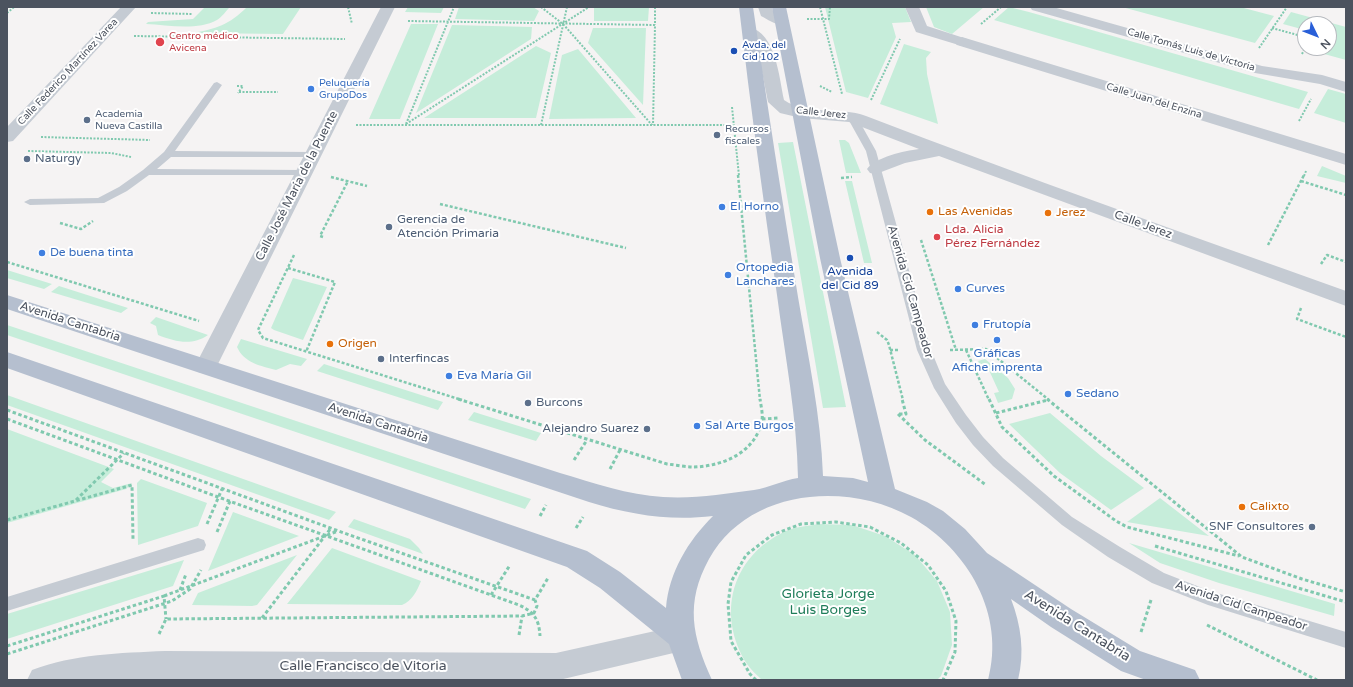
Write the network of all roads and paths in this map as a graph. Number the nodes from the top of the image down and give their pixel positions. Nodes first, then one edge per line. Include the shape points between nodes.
1 (14, 7) edge
2 (129, 7) edge
3 (348, 7) edge
4 (388, 7) edge
5 (454, 7) edge
6 (541, 7) edge
7 (567, 7) edge
8 (589, 7) edge
9 (655, 7) edge
10 (746, 7) edge
11 (765, 7) edge
12 (820, 7) edge
13 (830, 7) edge
14 (912, 7) edge
15 (1037, 7) edge
16 (1287, 7) edge
17 (7, 13) edge
18 (144, 13) dead end
19 (192, 14) dead end
20 (781, 14) edge
21 (804, 19) dead end
22 (823, 19) junction
23 (404, 21) dead end
24 (447, 22) junction
25 (563, 24) junction
26 (655, 25) junction
27 (356, 26) dead end
28 (749, 31) junction
29 (1297, 35) edge
30 (132, 36) dead end
31 (901, 37) dead end
32 (348, 39) dead end
33 (962, 42) joint
34 (1322, 80) junction
35 (217, 85) dead end
36 (1346, 87) edge
37 (239, 92) dead end
38 (278, 92) dead end
39 (843, 97) dead end
40 (870, 101) dead end
41 (731, 102) dead end
42 (801, 113) junction
43 (852, 117) junction
44 (354, 125) dead end
45 (406, 125) junction
46 (541, 125) junction
47 (653, 125) junction
48 (733, 125) junction
49 (7, 137) edge
50 (39, 137) dead end
51 (151, 140) dead end
52 (1287, 142) junction
53 (940, 151) junction
54 (168, 154) junction
55 (313, 155) junction
56 (1346, 160) edge
57 (1308, 169) dead end
58 (876, 170) junction
59 (332, 171) dead end
60 (147, 172) junction
61 (304, 173) junction
62 (853, 177) dead end
63 (840, 178) dead end
64 (348, 181) junction
65 (1301, 181) junction
66 (367, 186) dead end
67 (1346, 195) edge
68 (30, 202) dead end
69 (440, 204) dead end
70 (323, 237) dead end
71 (920, 237) dead end
72 (626, 248) dead end
73 (1266, 248) dead end
74 (296, 250) dead end
75 (7, 262) edge
76 (1346, 262) edge
77 (1319, 267) dead end
78 (288, 268) junction
79 (1346, 299) edge
80 (7, 302) edge
81 (204, 320) dead end
82 (877, 332) dead end
83 (966, 350) junction
84 (306, 352) junction
85 (7, 360) edge
86 (206, 366) junction
87 (1048, 400) junction
88 (7, 410) edge
89 (996, 413) junction
90 (898, 414) dead end
91 (7, 419) edge
92 (620, 450) junction
93 (124, 453) junction
94 (116, 459) junction
95 (811, 486) junction
96 (595, 494) junction
97 (884, 495) junction
98 (756, 500) junction
99 (74, 501) junction
100 (230, 501) junction
101 (133, 513) dead end
102 (7, 520) edge
103 (331, 528) junction
104 (338, 531) junction
105 (325, 535) junction
106 (215, 536) dead end
107 (198, 545) dead end
108 (1154, 545) dead end
109 (562, 553) junction
110 (1242, 557) junction
111 (976, 558) junction
112 (203, 564) dead end
113 (194, 586) junction
114 (1346, 592) edge
115 (164, 596) junction
116 (1152, 597) dead end
117 (535, 600) junction
118 (1159, 601) dead end
119 (1346, 602) edge
120 (7, 604) edge
121 (165, 604) junction
122 (534, 613) junction
123 (166, 618) junction
124 (261, 618) junction
125 (1200, 621) dead end
126 (682, 637) junction
127 (1346, 640) edge
128 (7, 646) edge
129 (7, 654) edge
130 (144, 666) junction
131 (538, 666) junction
132 (42, 680) edge
133 (697, 680) edge
134 (756, 680) edge
135 (943, 680) edge
136 (1003, 680) edge
137 (1185, 680) edge
138 (1317, 680) edge

1 - 17 path
2 - 49 street, Calle Federico Martínez Varea
3 - 27 path via 352,24
4 - 55 street, Calle José María de la Puente
5 - 24 path
6 - 25 path
7 - 25 path
8 - 25 path
9 - 26 path
10 - 28 main road
11 - 20 street via 766,13
12 - 22 path
13 - 22 path via 829,19
14 - 33 street via 921,29
15 - 34 street, Calle Tomás Luis de Victoria via 1261,70
16 - 29 path via 1272,28
18 - 19 path
20 - 42 main road
21 - 22 path
22 - 39 path
23 - 24 path
24 - 25 path
24 - 45 path
25 - 26 path
25 - 45 path
25 - 46 path
25 - 47 path
26 - 47 path
28 - 42 street, Calle Jerez via 764,46 776,102
28 - 95 main road via 805,404 811,452
30 - 32 path
31 - 40 path
33 - 52 street, Calle Juan del Enzina
34 - 36 street, Calle Tomás Luis de Victoria
34 - 52 path
35 - 54 lane
37 - 38 path
41 - 48 path
42 - 43 street, Calle Jerez
42 - 97 main road via 830,258
43 - 53 street, Calle Jerez
43 - 58 lane, Avenida Cid Campeador via 872,151
44 - 45 path
45 - 46 path
46 - 47 path
47 - 48 path
48 - 92 path via 762,419 757,437 742,453 719,463 694,467 667,464
50 - 51 path
52 - 56 street, Calle Juan del Enzina
53 - 58 street, Calle Jerez via 900,158
53 - 79 street, Calle Jerez
54 - 55 lane
54 - 60 lane
55 - 61 street, Calle José María de la Puente
57 - 65 path
58 - 127 lane, Avenida Cid Campeador via 924,350 939,385 961,419 998,462 1067,521 1158,578 1208,598
59 - 64 path via 329,177
60 - 61 lane
60 - 68 lane via 124,189 100,201
61 - 86 street, Calle José María de la Puente
62 - 63 path
64 - 66 path
64 - 70 path via 320,236
65 - 67 path
65 - 73 path
69 - 72 path
71 - 83 path via 956,350
74 - 78 path
75 - 81 path via 199,322
76 - 77 path via 1327,255
78 - 84 path via 258,330 263,338
78 - 84 path via 335,282
80 - 86 main road, Avenida Cantabria
82 - 90 path via 889,345 906,414
83 - 87 path via 986,349
83 - 89 path
84 - 92 path
85 - 109 main road
86 - 96 main road, Avenida Cantabria
87 - 89 path
87 - 110 path
88 - 93 path
89 - 110 path via 1002,427 1054,476 1116,521 1127,527
91 - 94 path
92 - 96 path
93 - 94 path
93 - 103 path
94 - 99 path
94 - 100 path
95 - 97 main road via 848,487
95 - 98 main road via 782,490
96 - 98 main road, Avenida Cantabria via 626,503 665,508
96 - 109 path
97 - 111 main road via 919,510 950,532
98 - 126 main road via 732,514 712,532 696,554 685,579 680,606
99 - 101 path via 132,485
99 - 102 path
100 - 105 path
100 - 106 path
103 - 104 path
103 - 105 path
104 - 105 path
104 - 117 path
105 - 113 path
105 - 122 path via 519,605
105 - 124 path
107 - 120 lane
108 - 119 path
109 - 117 path
109 - 126 main road via 577,559 610,580
110 - 114 path
111 - 136 main road via 996,592 1007,629 1007,668
111 - 137 main road, Avenida Cantabria via 1061,618 1131,661
112 - 113 path
113 - 115 path
113 - 121 path via 187,593
115 - 121 path
115 - 128 path
116 - 118 path
117 - 122 path via 537,606
121 - 123 path
121 - 129 path
122 - 124 path via 522,616
122 - 131 path via 540,626 541,638
123 - 124 path
123 - 130 path
125 - 138 path
126 - 131 street, Calle Francisco de Vitoria via 556,667
126 - 133 main road via 692,672
130 - 131 street, Calle Francisco de Vitoria
130 - 132 street, Calle Francisco de Vitoria via 104,668
134 - 135 path via 731,641 728,604 731,582 746,556 772,536 801,524 836,522 870,527 901,543 928,565 946,591 956,621 955,652

